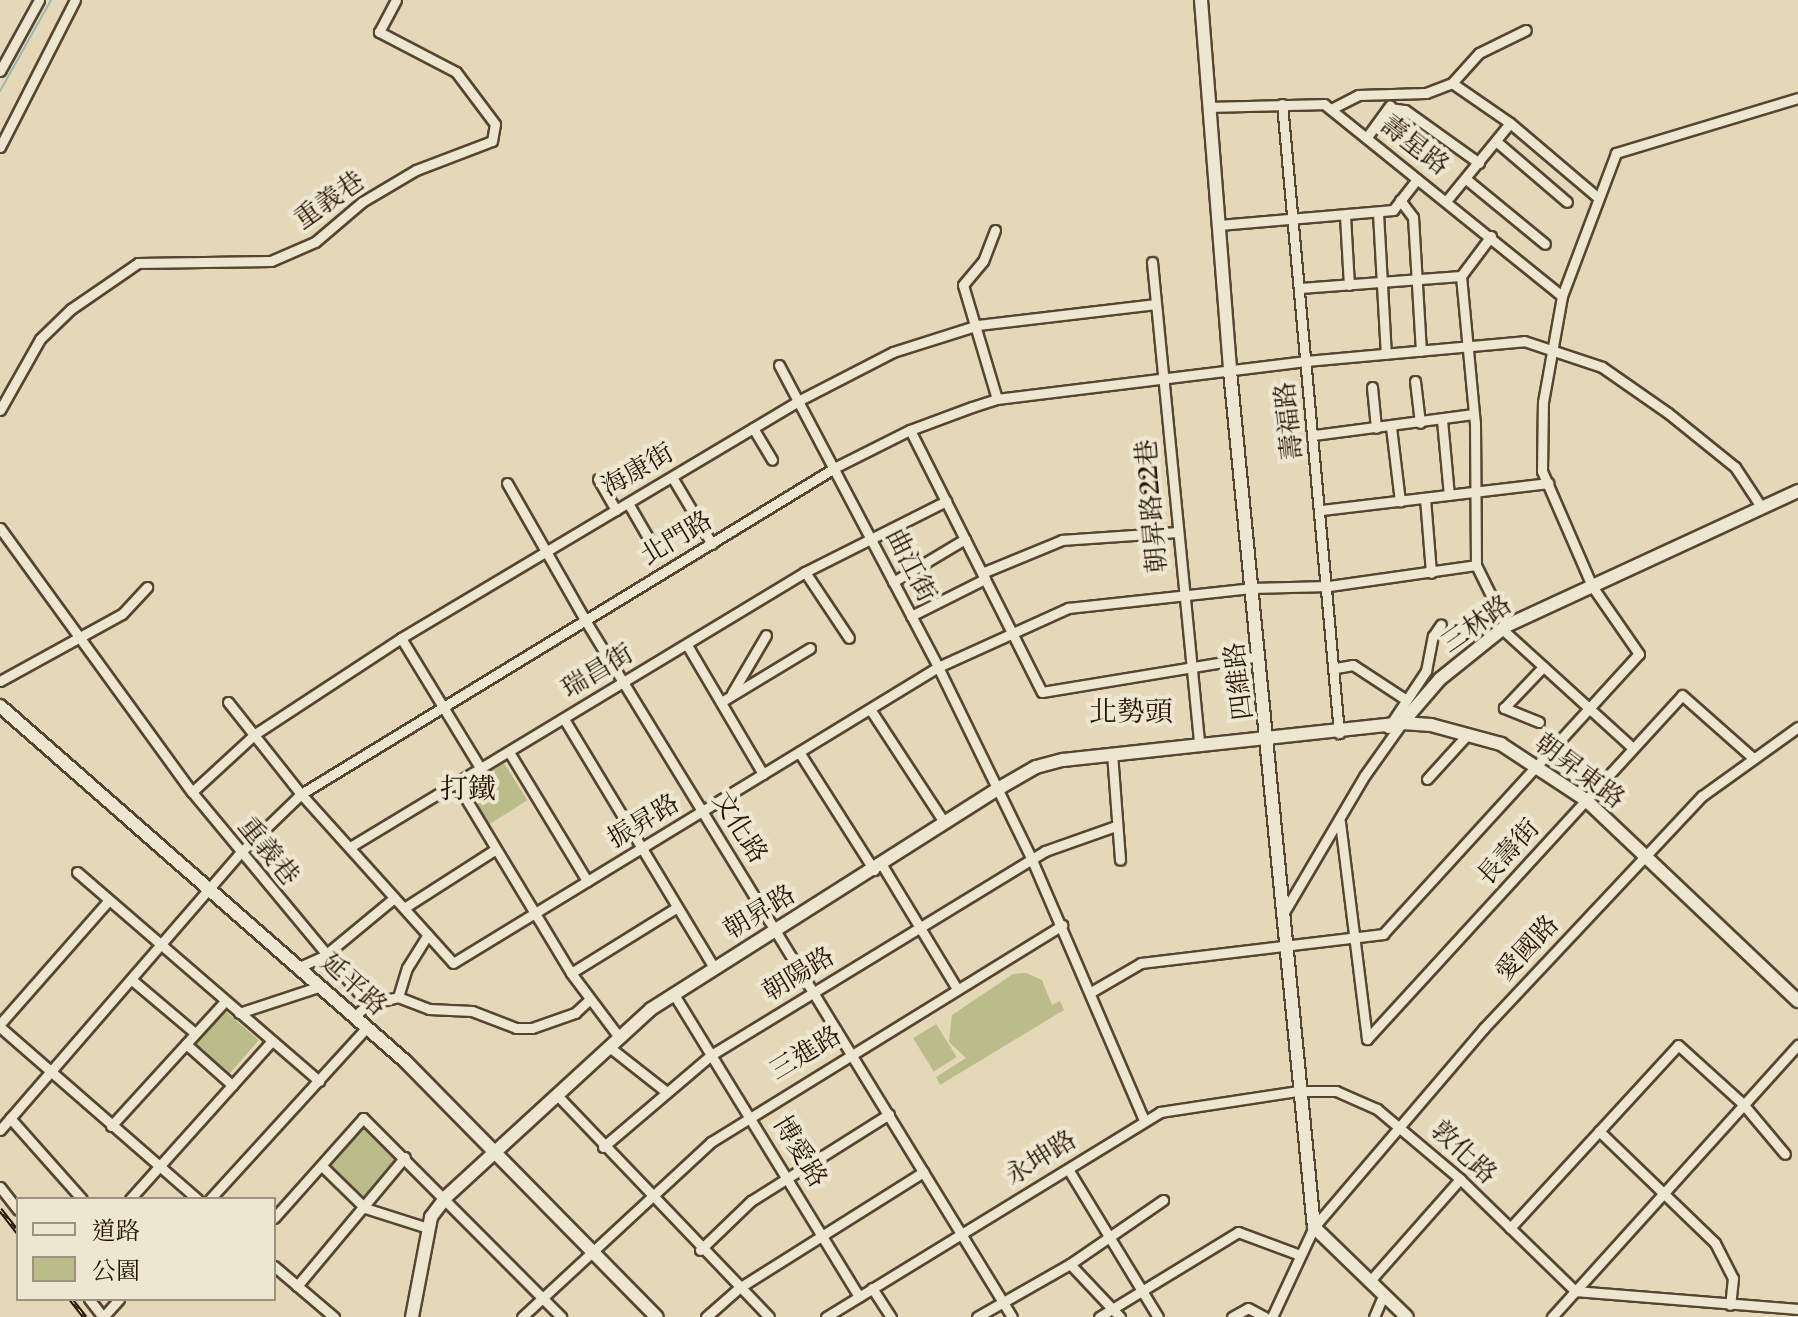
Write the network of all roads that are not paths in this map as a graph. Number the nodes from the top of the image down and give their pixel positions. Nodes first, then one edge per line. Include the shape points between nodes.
1 (39, 0) edge
2 (75, 0) edge
3 (396, 0) edge
4 (1201, 0) edge
5 (1526, 30) dead end
6 (0, 71) edge
7 (1452, 83) junction
8 (1390, 94) junction
9 (1798, 98) edge
10 (1282, 104) junction
11 (1211, 107) junction
12 (1390, 108) junction
13 (1331, 109) junction
14 (1510, 123) junction
15 (1367, 137) junction
16 (1497, 142) junction
17 (0, 147) edge
18 (1479, 163) junction
19 (1417, 179) junction
20 (1466, 179) junction
21 (1596, 196) junction
22 (1400, 200) junction
23 (1447, 200) junction
24 (1567, 202) dead end
25 (1378, 213) junction
26 (1345, 216) junction
27 (1293, 220) junction
28 (1219, 225) junction
29 (995, 230) dead end
30 (1491, 236) junction
31 (1545, 244) dead end
32 (1152, 262) dead end
33 (1461, 276) junction
34 (1419, 278) junction
35 (1384, 283) junction
36 (1349, 285) junction
37 (1300, 288) junction
38 (1562, 296) junction
39 (1156, 304) junction
40 (978, 325) junction
41 (1465, 344) junction
42 (1551, 349) junction
43 (1421, 351) junction
44 (1386, 354) junction
45 (1306, 361) junction
46 (779, 365) dead end
47 (1230, 371) junction
48 (1164, 378) junction
49 (1415, 381) dead end
50 (1372, 387) dead end
51 (997, 399) junction
52 (798, 401) junction
53 (0, 410) edge
54 (1473, 414) junction
55 (1442, 420) junction
56 (1420, 423) junction
57 (1391, 427) junction
58 (753, 428) junction
59 (1376, 428) junction
60 (910, 430) junction
61 (1314, 435) junction
62 (772, 460) dead end
63 (836, 467) junction
64 (672, 477) junction
65 (598, 479) dead end
66 (507, 483) dead end
67 (1548, 483) junction
68 (1798, 491) edge
69 (1475, 492) junction
70 (1449, 495) junction
71 (1425, 498) junction
72 (946, 501) junction
73 (1400, 501) junction
74 (628, 503) junction
75 (1762, 508) junction
76 (616, 510) junction
77 (1322, 510) junction
78 (0, 528) edge
79 (1177, 532) junction
80 (648, 537) dead end
81 (870, 537) junction
82 (965, 539) junction
83 (712, 544) junction
84 (542, 550) junction
85 (1476, 565) junction
86 (805, 572) junction
87 (1431, 573) junction
88 (984, 576) junction
89 (893, 582) junction
90 (1329, 586) junction
91 (1592, 586) junction
92 (147, 587) dead end
93 (1251, 588) junction
94 (1183, 597) junction
95 (911, 616) junction
96 (585, 620) junction
97 (1441, 624) dead end
98 (1504, 628) junction
99 (1010, 633) junction
100 (766, 635) dead end
101 (76, 637) junction
102 (401, 638) junction
103 (849, 638) dead end
104 (687, 645) junction
105 (810, 648) dead end
106 (1259, 656) junction
107 (938, 667) junction
108 (1191, 667) junction
109 (1543, 667) junction
110 (1336, 668) junction
111 (1426, 671) junction
112 (1440, 679) junction
113 (0, 681) edge
114 (623, 683) junction
115 (725, 699) junction
116 (1405, 699) junction
117 (228, 702) dead end
118 (0, 706) edge
119 (443, 707) junction
120 (870, 709) junction
121 (1589, 709) junction
122 (564, 719) junction
123 (1539, 722) dead end
124 (1402, 723) junction
125 (1798, 727) edge
126 (1388, 728) junction
127 (1339, 733) junction
128 (255, 734) junction
129 (1468, 734) junction
130 (1269, 739) junction
131 (1199, 745) junction
132 (1633, 748) junction
133 (509, 752) junction
134 (799, 752) junction
135 (1112, 753) junction
136 (1752, 757) junction
137 (1540, 765) junction
138 (481, 769) junction
139 (763, 774) junction
140 (1427, 779) dead end
141 (457, 784) junction
142 (996, 790) junction
143 (192, 792) junction
144 (301, 794) junction
145 (1586, 800) junction
146 (702, 812) junction
147 (944, 822) junction
148 (1340, 822) junction
149 (1116, 826) junction
150 (350, 847) junction
151 (641, 848) junction
152 (496, 849) junction
153 (240, 853) junction
154 (1646, 855) junction
155 (1032, 860) junction
156 (1120, 860) dead end
157 (878, 868) junction
158 (77, 872) dead end
159 (587, 881) junction
160 (211, 889) junction
161 (394, 898) junction
162 (109, 900) junction
163 (404, 908) junction
164 (676, 908) junction
165 (534, 913) junction
166 (1283, 914) junction
167 (1062, 925) junction
168 (921, 928) junction
169 (776, 929) junction
170 (428, 935) junction
171 (1355, 937) junction
172 (1287, 946) junction
173 (161, 947) junction
174 (324, 956) junction
175 (713, 966) junction
176 (299, 967) junction
177 (571, 973) junction
178 (132, 980) junction
179 (321, 986) junction
180 (957, 989) junction
181 (815, 991) junction
182 (1091, 992) junction
183 (673, 993) junction
184 (398, 997) junction
185 (589, 1000) junction
186 (225, 1001) junction
187 (1798, 1001) edge
188 (368, 1004) junction
189 (239, 1013) junction
190 (355, 1016) junction
191 (0, 1026) edge
192 (367, 1027) junction
193 (195, 1033) junction
194 (272, 1041) junction
195 (613, 1042) junction
196 (186, 1044) junction
197 (1798, 1045) edge
198 (852, 1051) junction
199 (711, 1055) junction
200 (50, 1074) junction
201 (319, 1081) junction
202 (232, 1085) junction
203 (664, 1090) junction
204 (1298, 1091) junction
205 (556, 1094) junction
206 (1743, 1104) junction
207 (750, 1114) junction
208 (889, 1114) junction
209 (10, 1118) junction
210 (1144, 1120) junction
211 (111, 1126) junction
212 (1402, 1127) junction
213 (0, 1130) edge
214 (1599, 1131) junction
215 (603, 1147) junction
216 (497, 1149) junction
217 (1785, 1154) dead end
218 (405, 1157) junction
219 (322, 1166) junction
220 (159, 1167) junction
221 (1068, 1169) junction
222 (923, 1172) junction
223 (790, 1176) junction
224 (1460, 1179) junction
225 (0, 1187) edge
226 (1666, 1191) junction
227 (80, 1197) edge
228 (132, 1197) edge
229 (195, 1197) edge
230 (212, 1197) edge
231 (446, 1197) junction
232 (650, 1197) junction
233 (1163, 1200) dead end
234 (16, 1207) edge
235 (365, 1208) junction
236 (276, 1216) edge
237 (1314, 1227) junction
238 (428, 1228) junction
239 (1510, 1228) junction
240 (962, 1234) junction
241 (1107, 1234) junction
242 (823, 1236) junction
243 (594, 1249) junction
244 (700, 1250) junction
245 (1300, 1255) junction
246 (1070, 1264) junction
247 (276, 1268) edge
248 (1369, 1282) junction
249 (297, 1286) junction
250 (739, 1288) junction
251 (872, 1288) junction
252 (1142, 1290) junction
253 (1575, 1291) junction
254 (859, 1296) junction
255 (544, 1297) junction
256 (1382, 1298) junction
257 (91, 1301) edge
258 (117, 1301) edge
259 (1003, 1302) junction
260 (1730, 1305) junction
261 (1111, 1309) junction
262 (1798, 1309) edge
263 (103, 1317) edge
264 (334, 1317) edge
265 (412, 1317) edge
266 (522, 1317) edge
267 (561, 1317) edge
268 (657, 1317) edge
269 (706, 1317) edge
270 (769, 1317) edge
271 (826, 1317) edge
272 (891, 1317) edge
273 (977, 1317) edge
274 (1012, 1317) edge
275 (1099, 1317) edge
276 (1120, 1317) edge
277 (1158, 1317) edge
278 (1232, 1317) edge
279 (1265, 1317) edge
280 (1272, 1317) edge
281 (1374, 1317) edge
282 (1407, 1317) edge
283 (1552, 1317) edge

1 - 6 street
2 - 17 street
3 - 53 street, 重義巷 via 379,32 456,72 495,124 492,141 416,170 362,202 315,242 271,261 138,263 71,309 40,339
4 - 11 main road, 四維路
5 - 7 street via 1479,53
7 - 8 street via 1426,93
7 - 14 street
8 - 12 street
8 - 13 street via 1358,95
9 - 21 street via 1616,153
10 - 11 street
10 - 13 street via 1324,104
10 - 27 street, 壽福路
11 - 28 main road, 四維路
12 - 15 street
12 - 18 street via 1405,110
13 - 15 street, 壽星路
14 - 16 street
14 - 21 street
15 - 19 street, 壽星路
16 - 18 street
16 - 24 street
18 - 20 street
19 - 22 street
19 - 23 street, 壽星路
20 - 23 street
20 - 31 street
21 - 38 street
22 - 25 street via 1393,210
22 - 34 street via 1413,217
23 - 30 street, 壽星路
25 - 26 street
25 - 35 street
26 - 27 street
26 - 36 street
27 - 28 street
27 - 37 street, 壽福路
28 - 47 main road, 四維路
29 - 40 street via 983,261 963,285
30 - 33 street
30 - 38 street, 壽星路
32 - 39 street, 朝昇路22巷
33 - 34 street
33 - 41 street
34 - 35 street
34 - 43 street
35 - 36 street
35 - 44 street
36 - 37 street
37 - 45 street, 壽福路
38 - 42 street
39 - 40 street, 海康街
39 - 48 street, 朝昇路22巷
40 - 51 street
40 - 52 street, 海康街 via 893,352
41 - 42 street, 北門路 via 1524,341
41 - 43 street, 北門路
41 - 54 street
42 - 67 street via 1539,442
42 - 75 street, 北門路 via 1602,367 1668,413 1735,467
43 - 44 street, 北門路
44 - 45 street, 北門路
45 - 47 street, 北門路
45 - 61 street, 壽福路
46 - 52 street, 曲江街
47 - 48 street, 北門路
47 - 93 main road, 四維路
48 - 51 street, 北門路
48 - 79 street, 朝昇路22巷
49 - 56 street
50 - 59 street
51 - 60 street, 北門路
52 - 58 street, 海康街
52 - 63 street, 曲江街
54 - 55 street
54 - 69 street
55 - 56 street
55 - 70 street
56 - 57 street
57 - 59 street
57 - 73 street
58 - 62 street
58 - 64 street, 海康街
59 - 61 street
60 - 63 street, 北門路
60 - 72 street
61 - 77 street, 壽福路
63 - 81 street, 曲江街
63 - 83 street, 北門路
64 - 74 street, 海康街
64 - 83 street
65 - 76 street
66 - 84 street, 文化路
67 - 69 street
67 - 91 street
68 - 75 main road, 三林路
69 - 70 street
69 - 85 street
70 - 71 street
71 - 73 street
71 - 87 street
72 - 81 street, 瑞昌街
72 - 82 street
73 - 77 street
74 - 76 street, 海康街
74 - 80 street
75 - 91 main road, 三林路
76 - 84 street, 海康街
77 - 90 street, 壽福路
78 - 101 street, 重義巷
79 - 88 street via 1062,540
79 - 94 street, 朝昇路22巷
81 - 86 street, 瑞昌街
81 - 89 street, 曲江街
82 - 88 street
82 - 89 street
83 - 96 street, 北門路
84 - 96 street, 文化路
84 - 102 street, 海康街
85 - 87 street, 振昇路
85 - 98 street
86 - 103 street
86 - 104 street, 瑞昌街
87 - 90 street, 振昇路
88 - 95 street
88 - 99 street
89 - 95 street, 曲江街
90 - 93 street, 振昇路
90 - 110 street, 壽福路
91 - 98 main road, 三林路
91 - 121 street via 1639,654
92 - 101 street via 122,614
93 - 94 street, 振昇路
93 - 106 main road, 四維路
94 - 99 street, 振昇路 via 1068,608
94 - 108 street, 朝昇路22巷
95 - 107 street, 曲江街
96 - 114 street, 文化路
96 - 119 street, 北門路
97 - 111 street
98 - 109 street
98 - 112 main road, 三林路
99 - 107 street, 振昇路
99 - 108 street via 1042,692
100 - 115 street
101 - 113 street
101 - 143 street, 重義巷
102 - 119 street
102 - 128 street, 海康街
104 - 114 street, 瑞昌街
104 - 115 street
105 - 115 street
106 - 108 street
106 - 130 main road, 四維路
107 - 120 street, 振昇路
107 - 142 street, 曲江街
108 - 131 street, 朝昇路22巷
109 - 121 street
109 - 123 street via 1504,708
110 - 116 street via 1353,665
110 - 127 street, 壽福路
111 - 112 street
111 - 116 street
112 - 124 main road, 三林路
114 - 122 street, 瑞昌街
114 - 146 street, 文化路
115 - 139 street
116 - 126 street
117 - 128 street
118 - 160 main road, 延平路
119 - 138 street
119 - 144 street, 北門路
120 - 134 street, 振昇路
120 - 147 street
121 - 132 street
121 - 137 street
122 - 133 street, 瑞昌街
122 - 151 street
124 - 126 main road, 朝昇東路
124 - 129 main road, 朝昇東路
124 - 148 street, 三林路
125 - 136 street, 愛國路
126 - 127 main road, 朝昇東路
127 - 130 main road, 朝昇東路
128 - 143 street, 海康街
128 - 144 street
129 - 137 main road, 朝昇東路
129 - 140 street
130 - 131 main road, 朝昇路
130 - 166 main road, 四維路
131 - 135 main road, 朝昇路
132 - 136 street, 長壽街 via 1682,695
132 - 145 street, 長壽街
133 - 138 street, 瑞昌街
133 - 159 street
134 - 139 street, 振昇路
134 - 157 street
135 - 142 main road, 朝昇路 via 1036,767
135 - 149 street
136 - 154 street, 愛國路 via 1702,796
137 - 145 main road, 朝昇東路
137 - 171 street via 1383,934
138 - 141 street, 瑞昌街
139 - 146 street, 振昇路
141 - 150 street, 瑞昌街
141 - 152 street
142 - 147 main road, 朝昇路
142 - 155 street, 曲江街
143 - 153 street, 重義巷
144 - 150 street
144 - 153 street, 北門路
145 - 154 main road, 朝昇東路
145 - 171 street, 長壽街 via 1367,1039
146 - 151 street, 振昇路
146 - 169 street, 文化路
147 - 157 main road, 朝昇路
148 - 166 street, 三林路
148 - 171 street
149 - 155 street, 朝陽路 via 1067,839
149 - 156 street
150 - 161 street
151 - 159 street, 振昇路
151 - 164 street
152 - 163 street
152 - 165 street
153 - 160 street, 北門路
153 - 174 street, 重義巷
154 - 187 main road, 朝昇東路
154 - 212 street, 愛國路 via 1484,1028
155 - 167 street, 曲江街
155 - 168 street, 朝陽路
157 - 168 street
157 - 169 main road, 朝昇路
158 - 162 street
159 - 165 street, 振昇路
160 - 173 street, 北門路
160 - 176 main road, 延平路
161 - 163 street
161 - 174 street
162 - 173 street
162 - 191 street
163 - 170 street
164 - 175 street
164 - 177 street
165 - 170 street, 振昇路 via 453,963
165 - 177 street
166 - 172 main road, 四維路
167 - 180 street, 三進路
167 - 182 street, 曲江街
168 - 180 street
168 - 181 street, 朝陽路
169 - 175 main road, 朝昇路
169 - 181 street, 文化路
170 - 184 street via 407,968
171 - 172 street
172 - 182 street via 1141,963
172 - 204 main road, 四維路
173 - 178 street, 北門路
173 - 186 street
174 - 176 street
174 - 188 street, 重義巷
175 - 183 main road, 朝昇路
176 - 179 main road, 延平路
177 - 185 street
178 - 193 street
178 - 200 street, 北門路
179 - 189 street
179 - 190 main road, 延平路
180 - 198 street, 三進路
181 - 198 street, 文化路
181 - 199 street, 朝陽路
182 - 210 street, 曲江街
183 - 195 main road, 朝昇路
183 - 199 street, 博愛路
184 - 185 street via 429,1009 472,1011 516,1028 575,1013
184 - 188 street
185 - 195 street
186 - 189 street
186 - 193 street
188 - 190 street
189 - 194 street
190 - 192 main road, 延平路
191 - 200 street
192 - 201 street
192 - 216 main road, 延平路
193 - 196 street
194 - 201 street
194 - 202 street
195 - 203 street
195 - 205 main road, 朝昇路
196 - 202 street
196 - 211 street
197 - 206 street
198 - 207 street, 三進路
198 - 208 street, 文化路
199 - 203 street, 朝陽路
199 - 207 street, 博愛路
200 - 209 street, 北門路
200 - 211 street
201 - 230 street
202 - 220 street
203 - 215 street, 朝陽路
204 - 210 street, 永坤路 via 1178,1106
204 - 212 street, 敦化路 via 1336,1091
204 - 237 main road, 四維路
205 - 215 street
205 - 216 main road, 朝昇路
206 - 214 street via 1678,1045
206 - 217 street
206 - 226 street
207 - 223 street, 博愛路
207 - 232 street, 三進路
208 - 222 street, 文化路
208 - 223 street
209 - 213 street, 北門路
209 - 227 street
210 - 221 street, 永坤路
211 - 220 street
212 - 224 street, 敦化路
212 - 237 street, 愛國路
214 - 226 street
214 - 239 street
215 - 232 street
216 - 231 main road, 朝昇路
216 - 243 main road, 延平路
218 - 219 street via 363,1118
218 - 231 street
218 - 235 street
219 - 235 street
219 - 236 street
220 - 228 street
220 - 229 street
221 - 240 street, 永坤路
221 - 241 street
222 - 240 street, 文化路
222 - 242 street
223 - 242 street, 博愛路
223 - 244 street via 751,1201
224 - 239 street, 敦化路
224 - 248 street
225 - 234 street
226 - 253 street
226 - 260 street via 1724,1256 1733,1278
231 - 238 main road, 朝昇路
231 - 255 street
232 - 243 street, 三進路
232 - 244 street
233 - 241 street
235 - 238 street
235 - 249 street
237 - 245 street, 愛國路
237 - 248 main road
238 - 265 main road, 朝昇路
239 - 253 street, 敦化路
240 - 251 street, 永坤路
240 - 259 street, 文化路
241 - 246 street
241 - 252 street
242 - 250 street
242 - 254 street, 博愛路
243 - 255 street, 三進路
243 - 268 main road, 延平路
244 - 250 street
245 - 252 street via 1238,1232
245 - 280 street, 愛國路
246 - 259 street
246 - 261 street
247 - 249 street
248 - 256 main road
249 - 264 street
250 - 269 street
250 - 270 street
251 - 254 street, 永坤路
251 - 272 street
252 - 261 street
252 - 277 street
253 - 260 street
253 - 283 street
254 - 271 street, 永坤路
255 - 266 street, 三進路
255 - 267 street
256 - 281 street
256 - 282 main road
257 - 263 street
258 - 263 street
259 - 273 street
259 - 274 street, 文化路
260 - 262 street
261 - 275 street
261 - 276 street
278 - 279 street via 1248,1308

